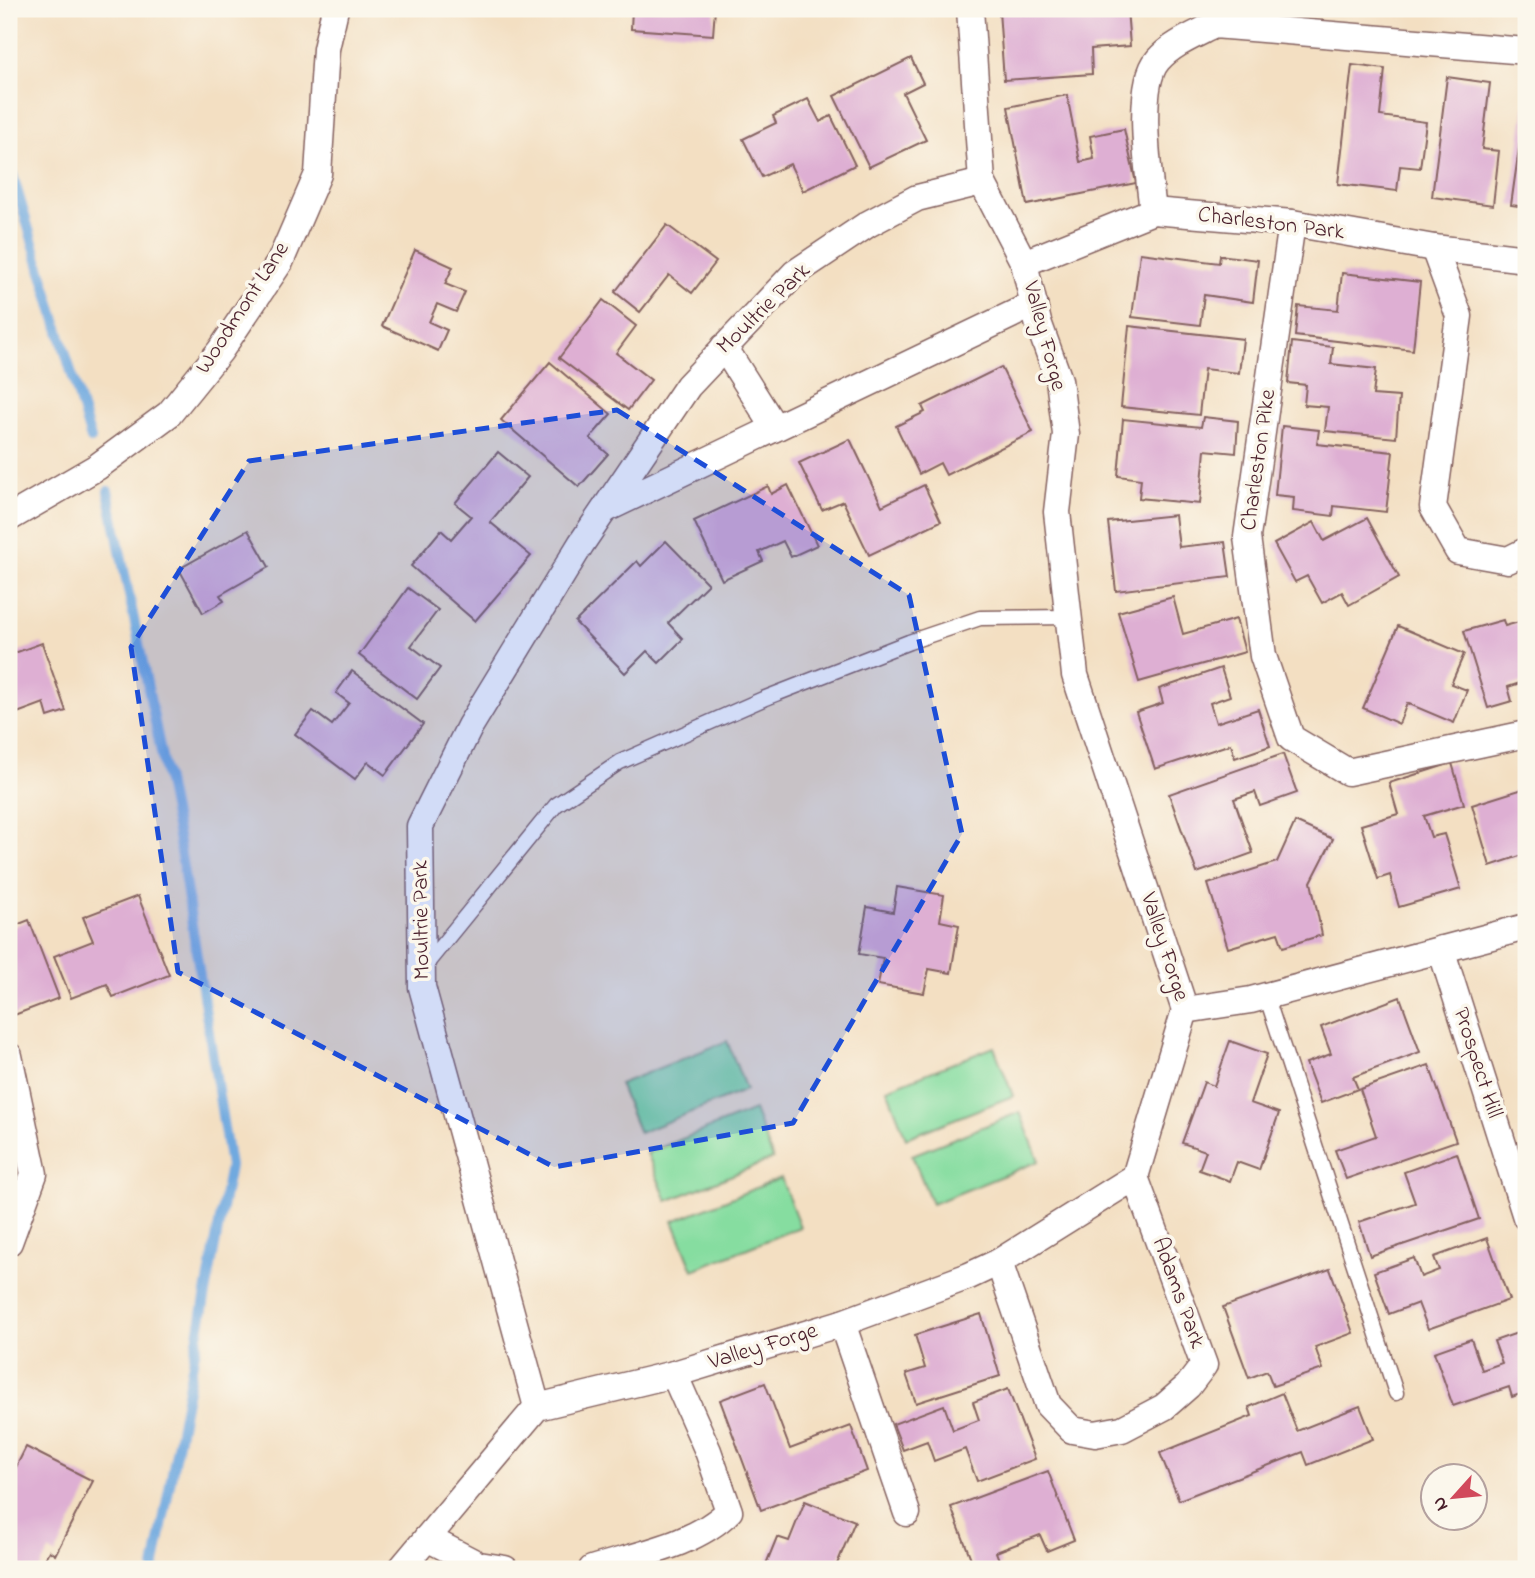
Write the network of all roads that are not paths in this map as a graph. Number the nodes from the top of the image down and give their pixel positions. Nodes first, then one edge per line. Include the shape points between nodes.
1 (335, 9) edge
2 (970, 9) edge
3 (1526, 51) edge
4 (982, 182) junction
5 (1153, 211) junction
6 (1292, 223) junction
7 (1434, 248) junction
8 (1526, 259) edge
9 (1024, 263) junction
10 (1034, 304) junction
11 (724, 347) junction
12 (775, 428) junction
13 (604, 509) junction
14 (9, 518) edge
15 (1526, 551) edge
16 (1068, 617) junction
17 (1526, 734) edge
18 (1526, 927) edge
19 (1441, 949) junction
20 (422, 970) junction
21 (1266, 995) junction
22 (1185, 1010) junction
23 (9, 1056) edge
24 (1135, 1177) junction
25 (1526, 1217) edge
26 (9, 1242) edge
27 (999, 1262) junction
28 (842, 1323) junction
29 (674, 1374) junction
30 (1396, 1393) dead end
31 (537, 1407) junction
32 (907, 1513) dead end
33 (427, 1538) junction
34 (401, 1569) edge
35 (505, 1569) edge
36 (592, 1569) edge

1 - 14 street, Woodmont Lane via 326,49 318,174 279,262 220,351 169,414 97,467
2 - 4 street, Valley Forge
3 - 5 street via 1214,25 1157,61 1146,88
4 - 9 street, Valley Forge
4 - 11 street, Moultrie Park via 917,198 868,224 795,273
5 - 6 street, Charleston Park
5 - 9 street, Charleston Park
6 - 7 street, Charleston Park
6 - 17 street, Charleston Pike via 1247,537 1263,656 1291,738 1348,772
7 - 8 street, Charleston Park
7 - 15 street via 1459,316 1433,507 1458,551 1508,560
9 - 10 street, Valley Forge
10 - 12 street
10 - 16 street, Valley Forge via 1059,380 1066,434 1058,512
11 - 12 street
11 - 13 street, Moultrie Park via 688,386
12 - 13 street
13 - 20 street, Moultrie Park via 470,726 420,826
16 - 20 lane via 980,618 775,694 620,762 556,805
16 - 22 street, Valley Forge via 1075,675
18 - 19 street
19 - 21 street
19 - 25 street, Prospect Hill
20 - 31 street, Moultrie Park via 422,987
21 - 22 street
21 - 30 lane
22 - 24 street, Valley Forge
23 - 26 street via 34,1174
24 - 27 street, Valley Forge
24 - 27 street, Adams Park via 1204,1365 1164,1407 1122,1429 1095,1434 1072,1430 1048,1405
27 - 28 street, Valley Forge
28 - 29 street, Valley Forge
28 - 32 street
29 - 31 street, Valley Forge
29 - 36 street via 729,1511 693,1537
31 - 33 street
33 - 34 street
33 - 35 street via 479,1565

